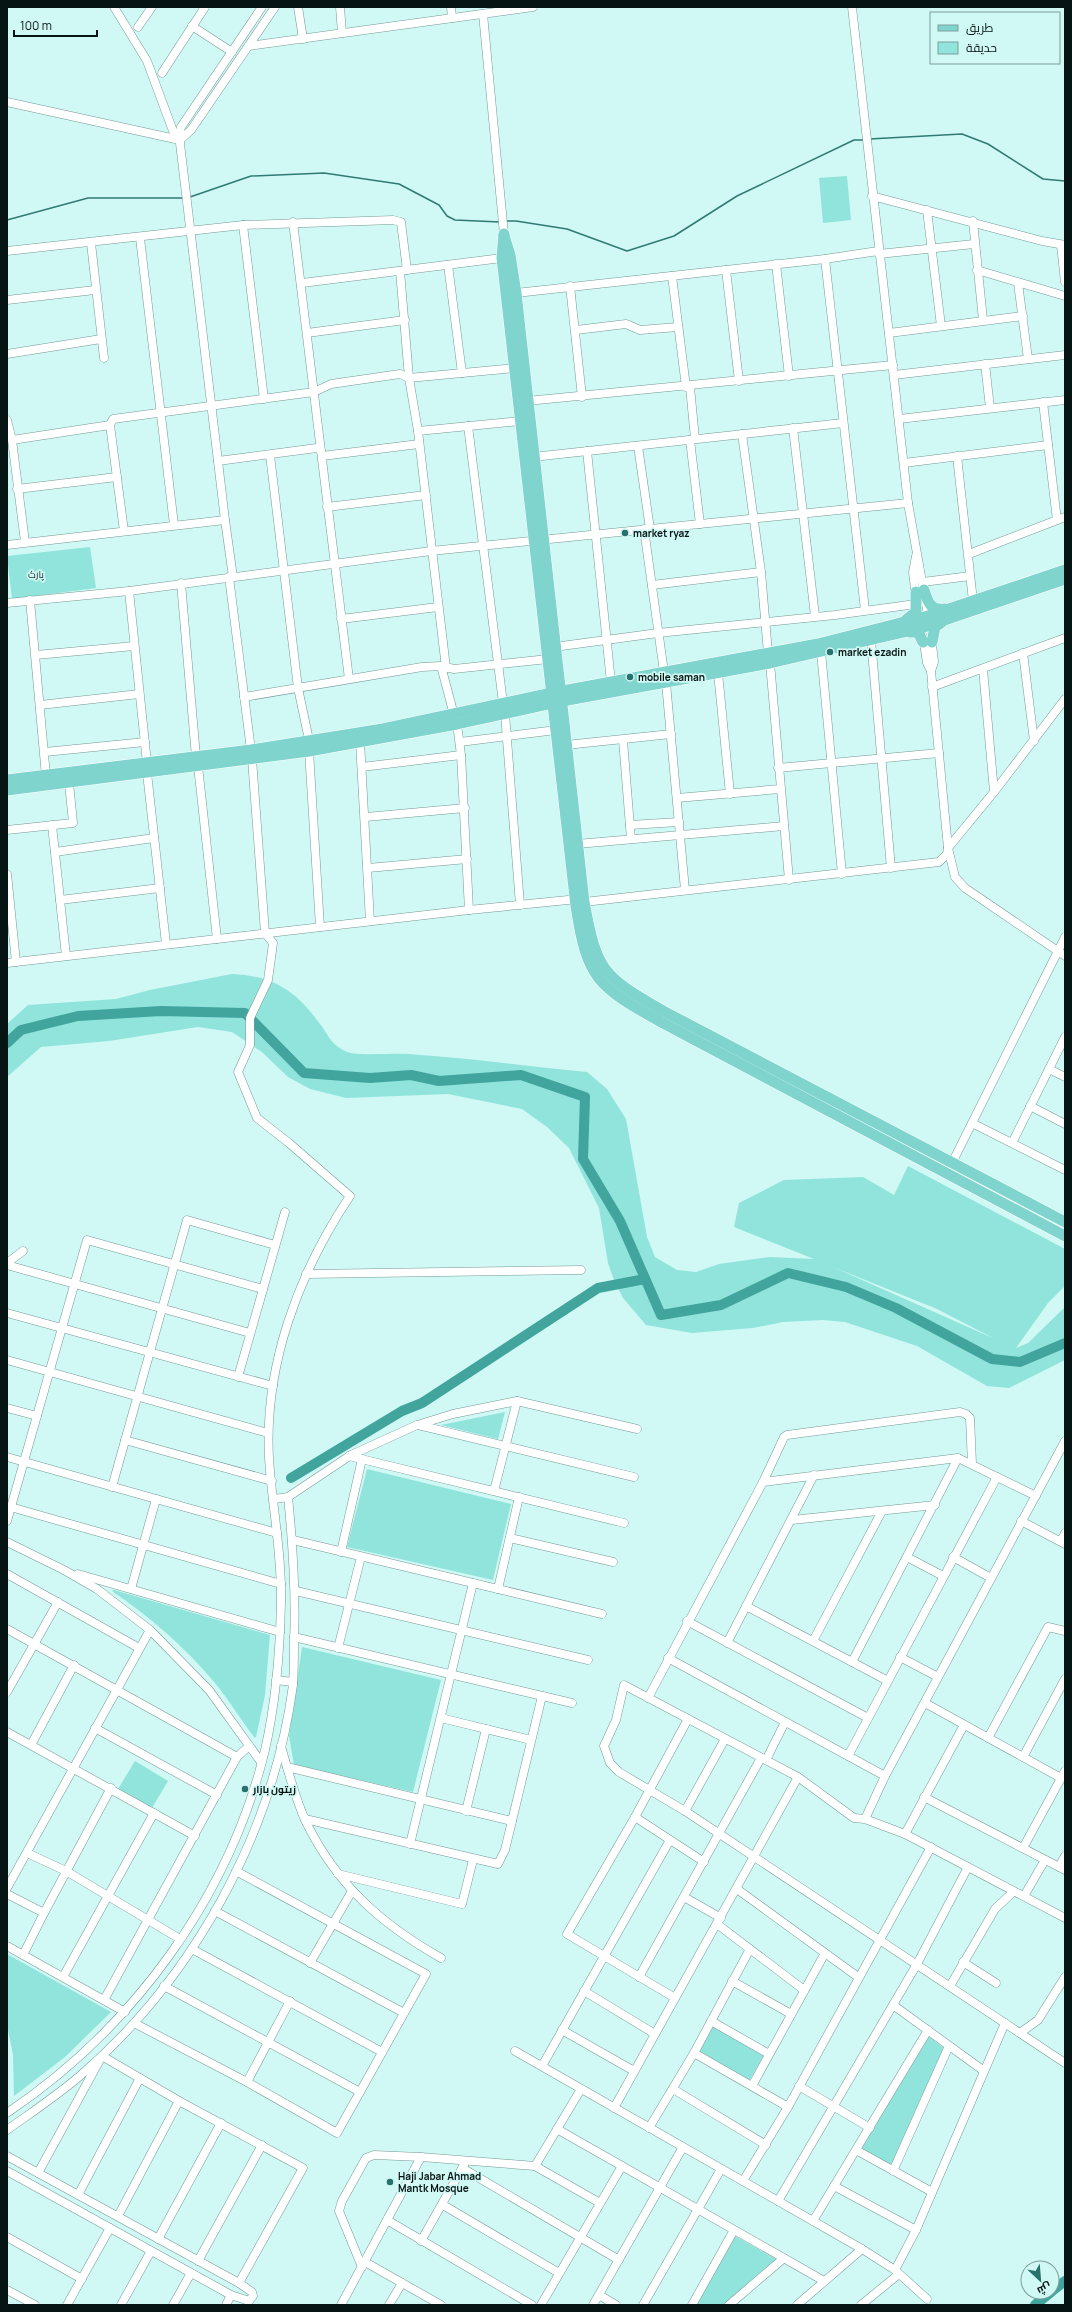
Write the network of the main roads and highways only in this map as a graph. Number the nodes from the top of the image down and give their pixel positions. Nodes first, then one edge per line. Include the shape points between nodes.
1 (523, 402) junction
2 (539, 541) junction
3 (1065, 570) edge
4 (1065, 579) edge
5 (954, 612) junction
6 (925, 622) junction
7 (892, 625) junction
8 (903, 633) junction
9 (769, 658) junction
10 (665, 677) junction
11 (557, 697) junction
12 (456, 719) junction
13 (309, 745) junction
14 (147, 768) junction
15 (7, 780) edge
16 (7, 790) edge
17 (580, 901) junction
18 (845, 1113) junction
19 (1065, 1222) edge
20 (1065, 1236) edge

1 - 1 main road via 516,293 504,237 502,258 515,368
1 - 2 main road via 533,457
1 - 2 main road via 521,421
2 - 11 main road via 554,648
2 - 11 main road via 548,659
3 - 5 main road via 973,601
4 - 5 main road
5 - 6 main road
5 - 7 main road via 933,608 921,588 914,616
5 - 8 main road via 936,626 927,642 917,631
6 - 7 main road
6 - 8 main road
7 - 9 main road
8 - 9 main road via 821,652
9 - 10 main road
9 - 10 main road via 718,673
10 - 11 main road
10 - 11 main road via 611,682
11 - 12 main road
11 - 17 main road via 566,745 577,844
11 - 17 main road via 556,730
12 - 13 main road
12 - 13 main road via 360,742
13 - 14 main road
14 - 15 main road
14 - 16 main road via 68,783
17 - 18 main road via 596,955 622,987
18 - 19 main road via 952,1163
18 - 20 main road

